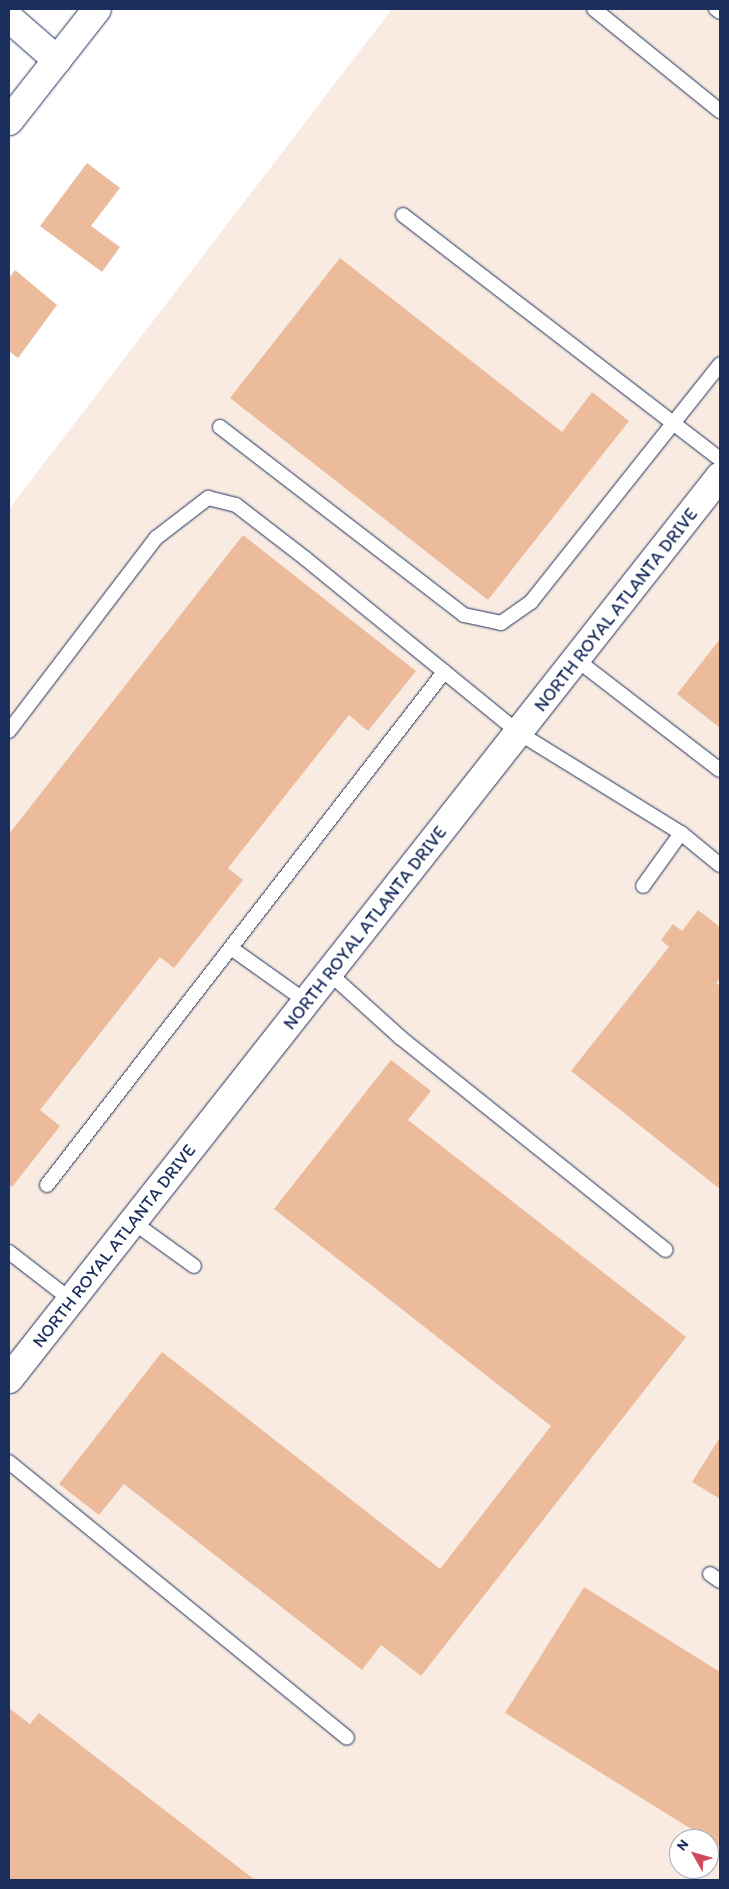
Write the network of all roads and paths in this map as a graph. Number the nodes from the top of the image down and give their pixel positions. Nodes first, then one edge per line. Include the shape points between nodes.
1 (97, 9) edge
2 (594, 9) edge
3 (716, 9) edge
4 (720, 12) edge
5 (9, 18) edge
6 (56, 60) junction
7 (720, 111) edge
8 (9, 121) edge
9 (403, 215) dead end
10 (720, 364) edge
11 (674, 424) junction
12 (220, 427) dead end
13 (720, 459) edge
14 (720, 476) edge
15 (577, 660) junction
16 (444, 672) junction
17 (9, 731) edge
18 (519, 733) junction
19 (720, 770) edge
20 (681, 833) junction
21 (720, 865) edge
22 (643, 886) dead end
23 (231, 948) junction
24 (329, 973) junction
25 (307, 1002) junction
26 (46, 1185) dead end
27 (133, 1222) junction
28 (666, 1250) dead end
29 (9, 1252) edge
30 (194, 1266) dead end
31 (71, 1300) junction
32 (9, 1379) edge
33 (9, 1462) edge
34 (347, 1738) dead end

1 - 6 street
2 - 7 lane
3 - 4 lane
5 - 6 street
6 - 8 street
9 - 11 lane
10 - 11 lane
11 - 12 lane via 531,602 501,623 464,615
11 - 13 lane
14 - 15 street, NORTH ROYAL ATLANTA DRIVE
15 - 18 street, NORTH ROYAL ATLANTA DRIVE
15 - 19 lane
16 - 17 lane via 236,505 208,498 156,538
16 - 18 lane
16 - 23 lane
18 - 20 lane
18 - 24 street, NORTH ROYAL ATLANTA DRIVE
20 - 21 lane
20 - 22 lane
23 - 25 lane
23 - 26 lane
24 - 25 street, NORTH ROYAL ATLANTA DRIVE
24 - 28 lane via 400,1038
25 - 27 street, NORTH ROYAL ATLANTA DRIVE
27 - 30 lane
27 - 31 street, NORTH ROYAL ATLANTA DRIVE
29 - 31 lane
31 - 32 street, NORTH ROYAL ATLANTA DRIVE
33 - 34 lane

